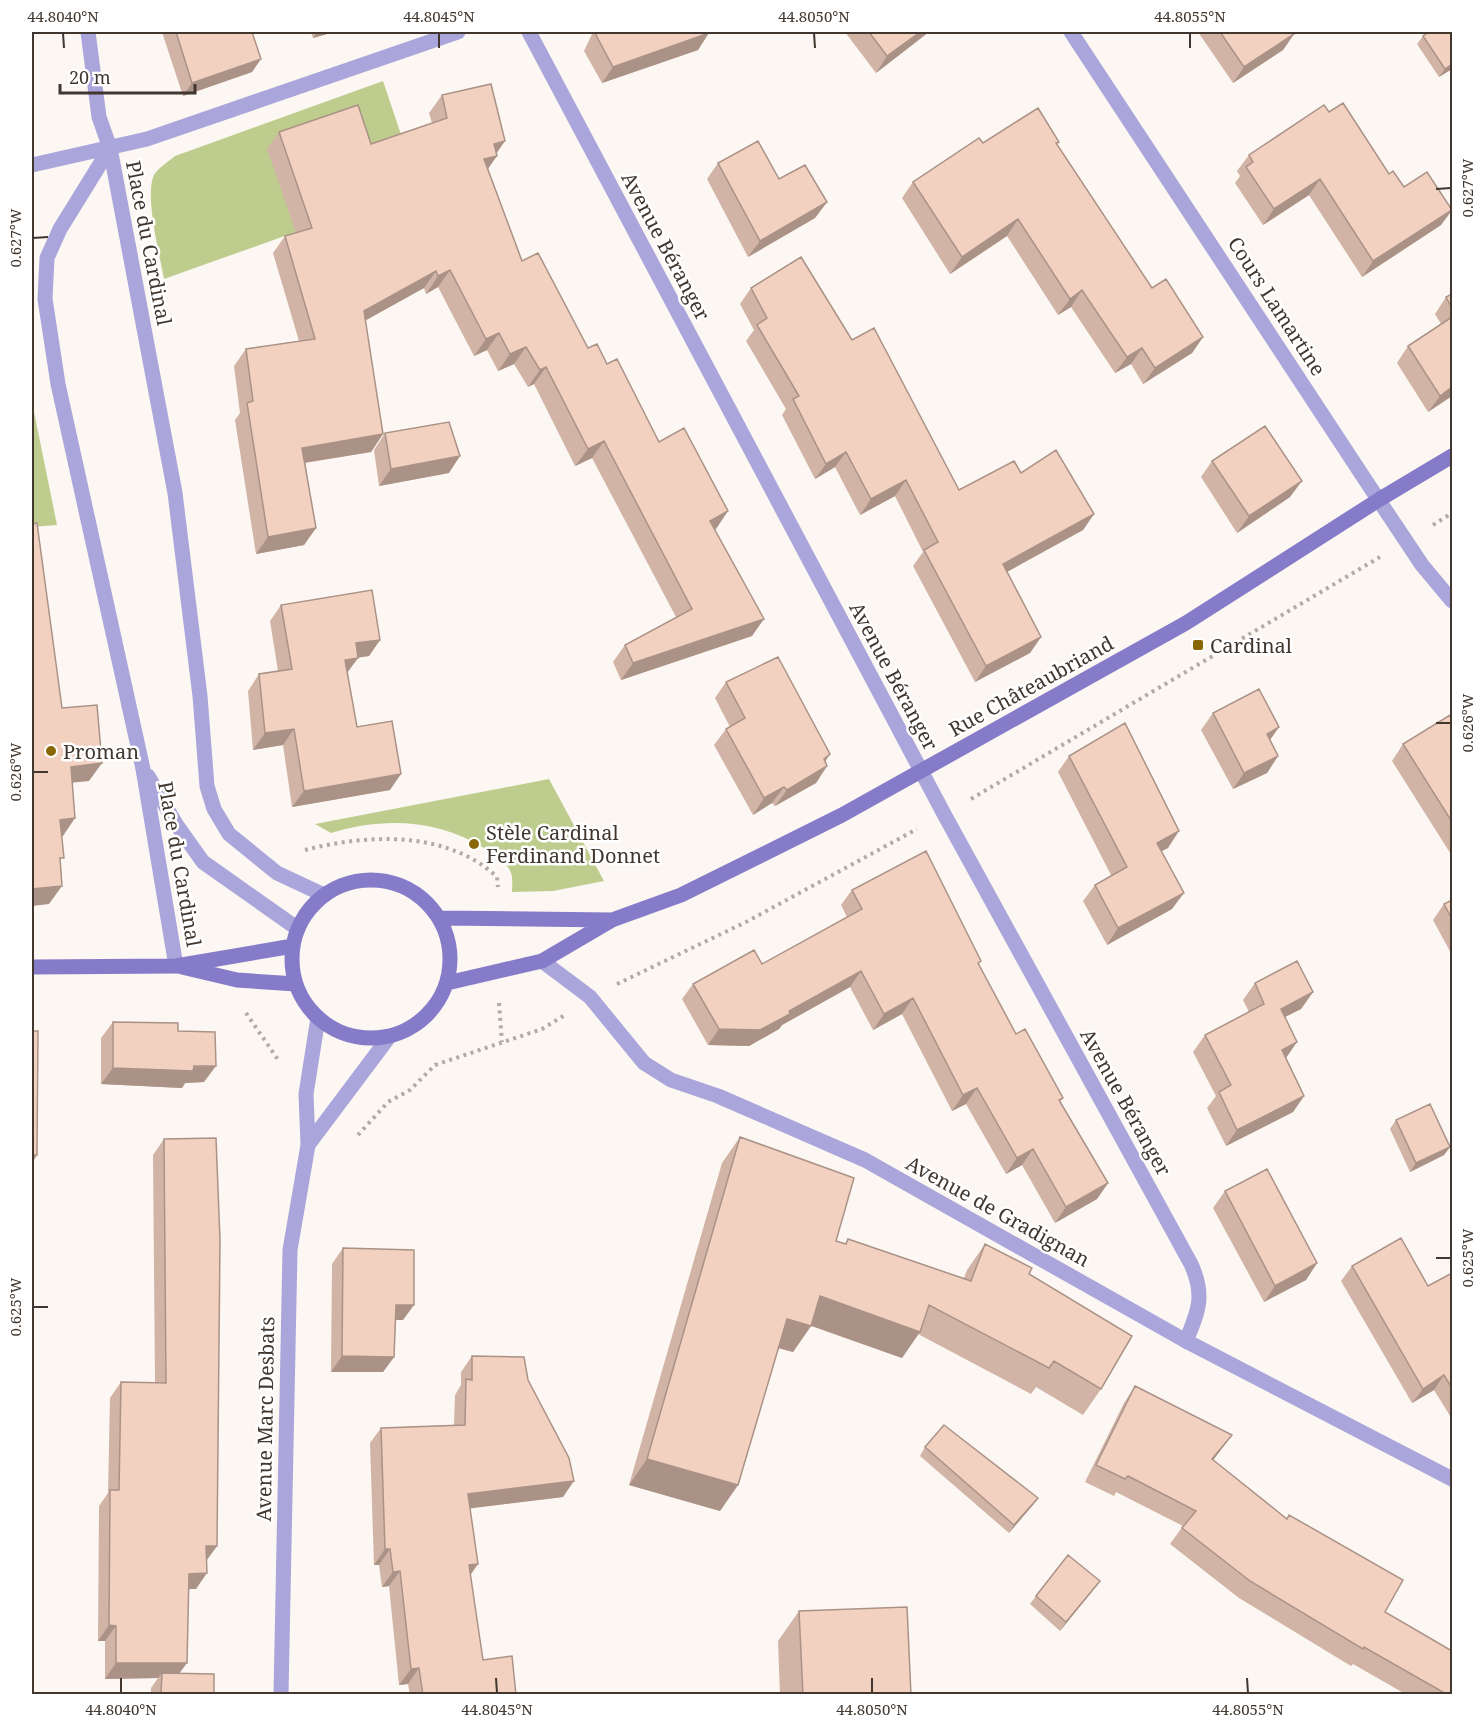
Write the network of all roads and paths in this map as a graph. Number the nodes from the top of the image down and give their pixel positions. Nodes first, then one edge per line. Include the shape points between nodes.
1 (88, 32) edge
2 (458, 32) edge
3 (529, 32) edge
4 (1071, 32) edge
5 (110, 148) junction
6 (32, 165) edge
7 (1452, 456) edge
8 (1380, 499) junction
9 (1452, 513) edge
10 (1407, 541) junction
11 (1452, 601) edge
12 (143, 769) junction
13 (921, 772) junction
14 (944, 814) junction
15 (300, 854) dead end
16 (498, 885) dead end
17 (324, 896) junction
18 (440, 918) junction
19 (612, 920) junction
20 (298, 929) junction
21 (292, 946) junction
22 (542, 961) junction
23 (176, 966) junction
24 (32, 967) edge
25 (447, 982) junction
26 (296, 984) junction
27 (590, 997) junction
28 (499, 1001) dead end
29 (247, 1014) dead end
30 (318, 1018) junction
31 (389, 1037) junction
32 (502, 1042) junction
33 (279, 1062) dead end
34 (388, 1102) dead end
35 (308, 1145) junction
36 (1186, 1341) junction
37 (1452, 1479) edge
38 (281, 1695) edge

1 - 5 street via 99,117
2 - 5 street via 147,139
3 - 13 street, Avenue Béranger
4 - 8 street, Cours Lamartine
5 - 6 street
5 - 12 street, Place du Cardinal via 60,229 47,258 45,299 58,384
5 - 17 street, Place du Cardinal via 175,493 207,786 214,809 229,834 277,873
7 - 8 main road, Rue Châteaubriand
8 - 10 street, Cours Lamartine
8 - 13 main road, Rue Châteaubriand via 1186,622
9 - 10 path
10 - 11 street, Cours Lamartine
10 - 14 path
12 - 20 street, Place du Cardinal via 203,862
12 - 23 street, Place du Cardinal
13 - 14 street, Avenue Béranger
13 - 19 main road, Rue Châteaubriand via 681,895
14 - 27 path via 748,921
14 - 36 street, Avenue Béranger via 1191,1263 1199,1281 1200,1309
15 - 16 path via 306,849 366,840 423,842 489,870 497,877
17 - 18 main road via 343,885 386,881 408,888
17 - 20 main road via 309,910
18 - 19 main road, Rue Châteaubriand
18 - 25 main road via 451,960
19 - 22 main road, Rue Châteaubriand
20 - 21 main road
21 - 23 main road
21 - 26 main road
22 - 25 main road, Rue Châteaubriand
22 - 27 street, Avenue de Gradignan
23 - 24 main road
23 - 26 main road via 237,980
25 - 31 main road via 439,1002 425,1018
26 - 30 main road
27 - 32 path via 542,1029
27 - 36 street, Avenue de Gradignan via 644,1063 671,1080 718,1096 865,1160
28 - 32 path
29 - 33 path
30 - 31 main road via 351,1036
30 - 35 street, Avenue Marc Desbats via 306,1094
31 - 35 street, Avenue Marc Desbats
32 - 34 path via 435,1065 410,1090
35 - 38 street, Avenue Marc Desbats via 290,1250
36 - 37 street, Avenue de Gradignan

